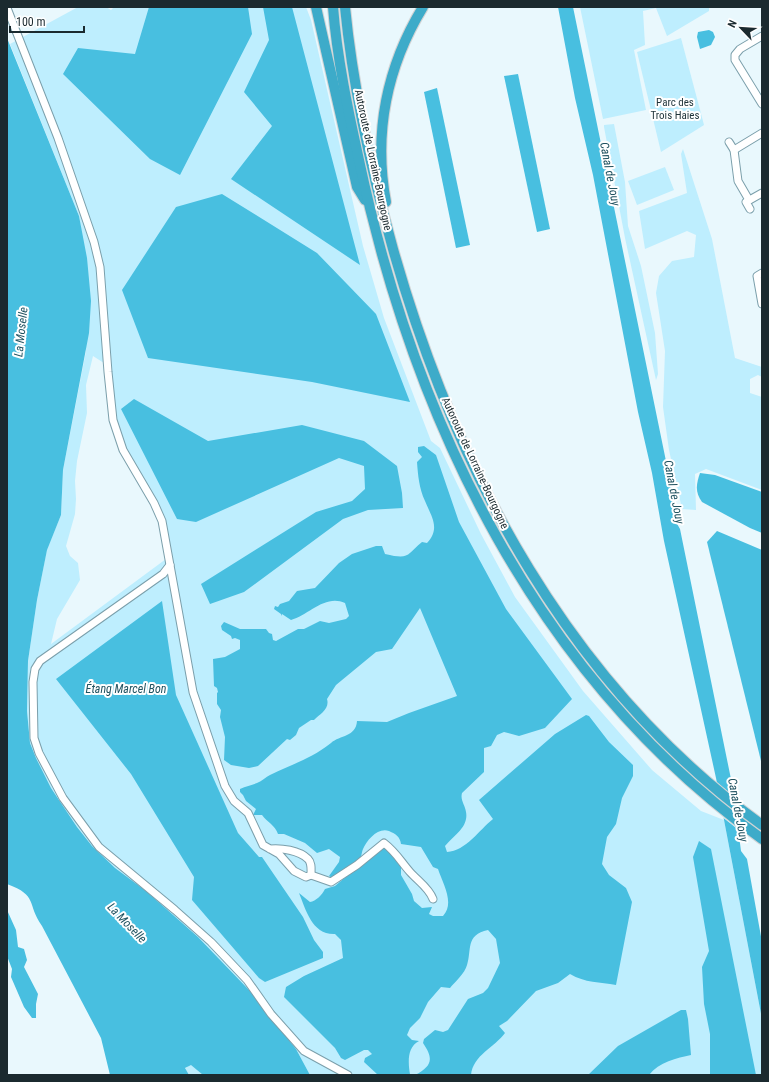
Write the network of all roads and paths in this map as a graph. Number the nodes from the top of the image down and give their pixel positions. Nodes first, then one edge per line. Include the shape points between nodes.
1 (316, 7) edge
2 (345, 7) edge
3 (424, 7) edge
4 (7, 8) edge
5 (333, 10) edge
6 (762, 36) edge
7 (762, 104) edge
8 (762, 133) edge
9 (729, 142) dead end
10 (734, 150) junction
11 (762, 193) edge
12 (749, 200) junction
13 (369, 207) junction
14 (750, 209) dead end
15 (762, 273) edge
16 (402, 280) junction
17 (762, 304) edge
18 (170, 565) junction
19 (762, 825) edge
20 (762, 839) edge
21 (270, 849) junction
22 (311, 875) junction
23 (433, 899) dead end
24 (348, 1075) edge

1 - 13 highway via 357,187
2 - 16 highway, Autoroute de Lorraine-Bourgogne via 366,141 379,200
3 - 16 highway via 397,59 387,92 382,122 382,174
4 - 18 street via 58,138 94,242 100,267 113,420 123,450 162,521
5 - 13 highway, Autoroute de Lorraine-Bourgogne via 348,107
6 - 7 street via 740,49 735,55
8 - 10 street
9 - 10 street
10 - 12 street via 738,181
11 - 12 street
12 - 14 street via 746,202
13 - 20 highway, Autoroute de Lorraine-Bourgogne via 390,281 421,372 449,440 474,495 533,599 579,664 643,737 702,792
15 - 17 street via 757,276
16 - 19 highway, Autoroute de Lorraine-Bourgogne via 431,366 463,444 500,522 560,618 601,673 651,728 706,781
18 - 21 street via 194,692 225,786 234,801 248,813 263,845
18 - 24 street via 163,574 40,661 35,669 33,682 34,738 39,753 62,798 99,847 211,942 247,980 271,1014 304,1051
21 - 22 street via 279,854 294,871 306,877
21 - 22 street via 288,850 307,858 311,864
22 - 23 street via 331,882 384,843 396,852

